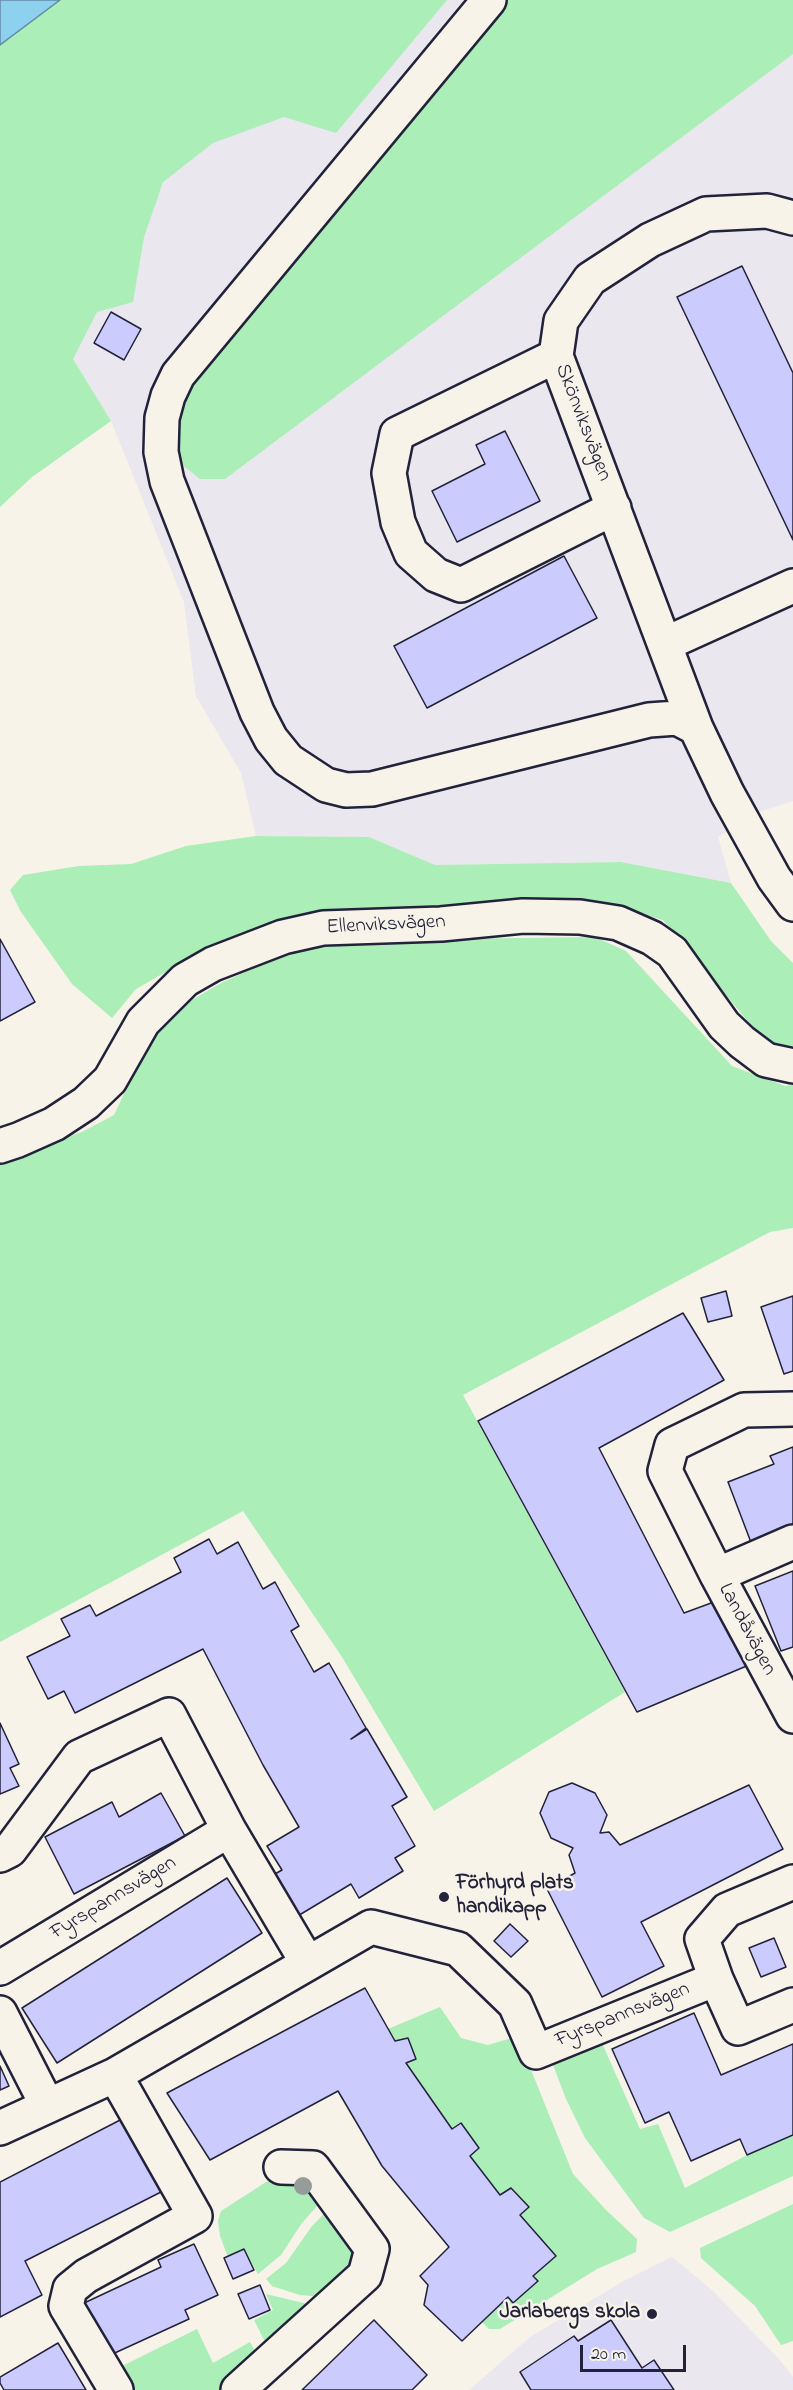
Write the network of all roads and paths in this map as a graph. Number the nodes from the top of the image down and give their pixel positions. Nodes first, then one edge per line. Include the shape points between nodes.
1 (489, 0) edge
2 (793, 218) edge
3 (556, 356) junction
4 (614, 508) junction
5 (793, 586) edge
6 (665, 644) junction
7 (696, 728) junction
8 (793, 903) edge
9 (793, 1066) edge
10 (0, 1146) edge
11 (793, 1409) edge
12 (793, 1542) edge
13 (717, 1575) junction
14 (793, 1716) edge
15 (228, 1830) junction
16 (0, 1855) edge
17 (793, 1882) edge
18 (307, 1962) junction
19 (0, 1968) edge
20 (716, 1979) junction
21 (793, 2005) edge
22 (0, 2013) edge
23 (115, 2075) junction
24 (47, 2105) junction
25 (0, 2128) edge
26 (281, 2167) dead end
27 (116, 2390) edge
28 (238, 2390) edge

1 - 7 street via 178,375 162,418 161,452 167,481 271,739 288,760 326,785 346,790 372,789 649,720 677,718
2 - 3 street, Skönviksvägen via 767,212 706,214 650,240 590,279 561,321
3 - 4 street, Skönviksvägen
3 - 4 street via 397,435 389,473 398,522 411,553 436,575 461,585
4 - 6 street, Skönviksvägen
5 - 6 street
6 - 7 street, Skönviksvägen
7 - 8 street, Skönviksvägen via 774,878
9 - 10 street, Ellenviksvägen via 766,1060 742,1042 724,1025 672,952 618,923 580,917 523,916 441,924 323,928 273,941 213,964 185,980 143,1022 110,1080 86,1104 54,1124
11 - 13 street, Landåvägen via 744,1410 672,1444 665,1471
12 - 13 street, Landåvägen
13 - 14 street, Landåvägen
15 - 16 street via 169,1715 79,1757 10,1850
15 - 18 street
15 - 19 street, Fyrspannsvägen
17 - 20 street, Fyrspannsvägen via 727,1910 702,1940
18 - 20 street, Fyrspannsvägen via 371,1927 458,1949 515,2004 536,2052
18 - 23 street, Fyrspannsvägen
20 - 21 street, Fyrspannsvägen via 738,2028
22 - 24 street
23 - 24 street, Fyrspannsvägen
23 - 27 street via 195,2216 86,2276 70,2289 66,2306
24 - 25 street, Fyrspannsvägen
26 - 28 street via 313,2168 372,2249 365,2275

